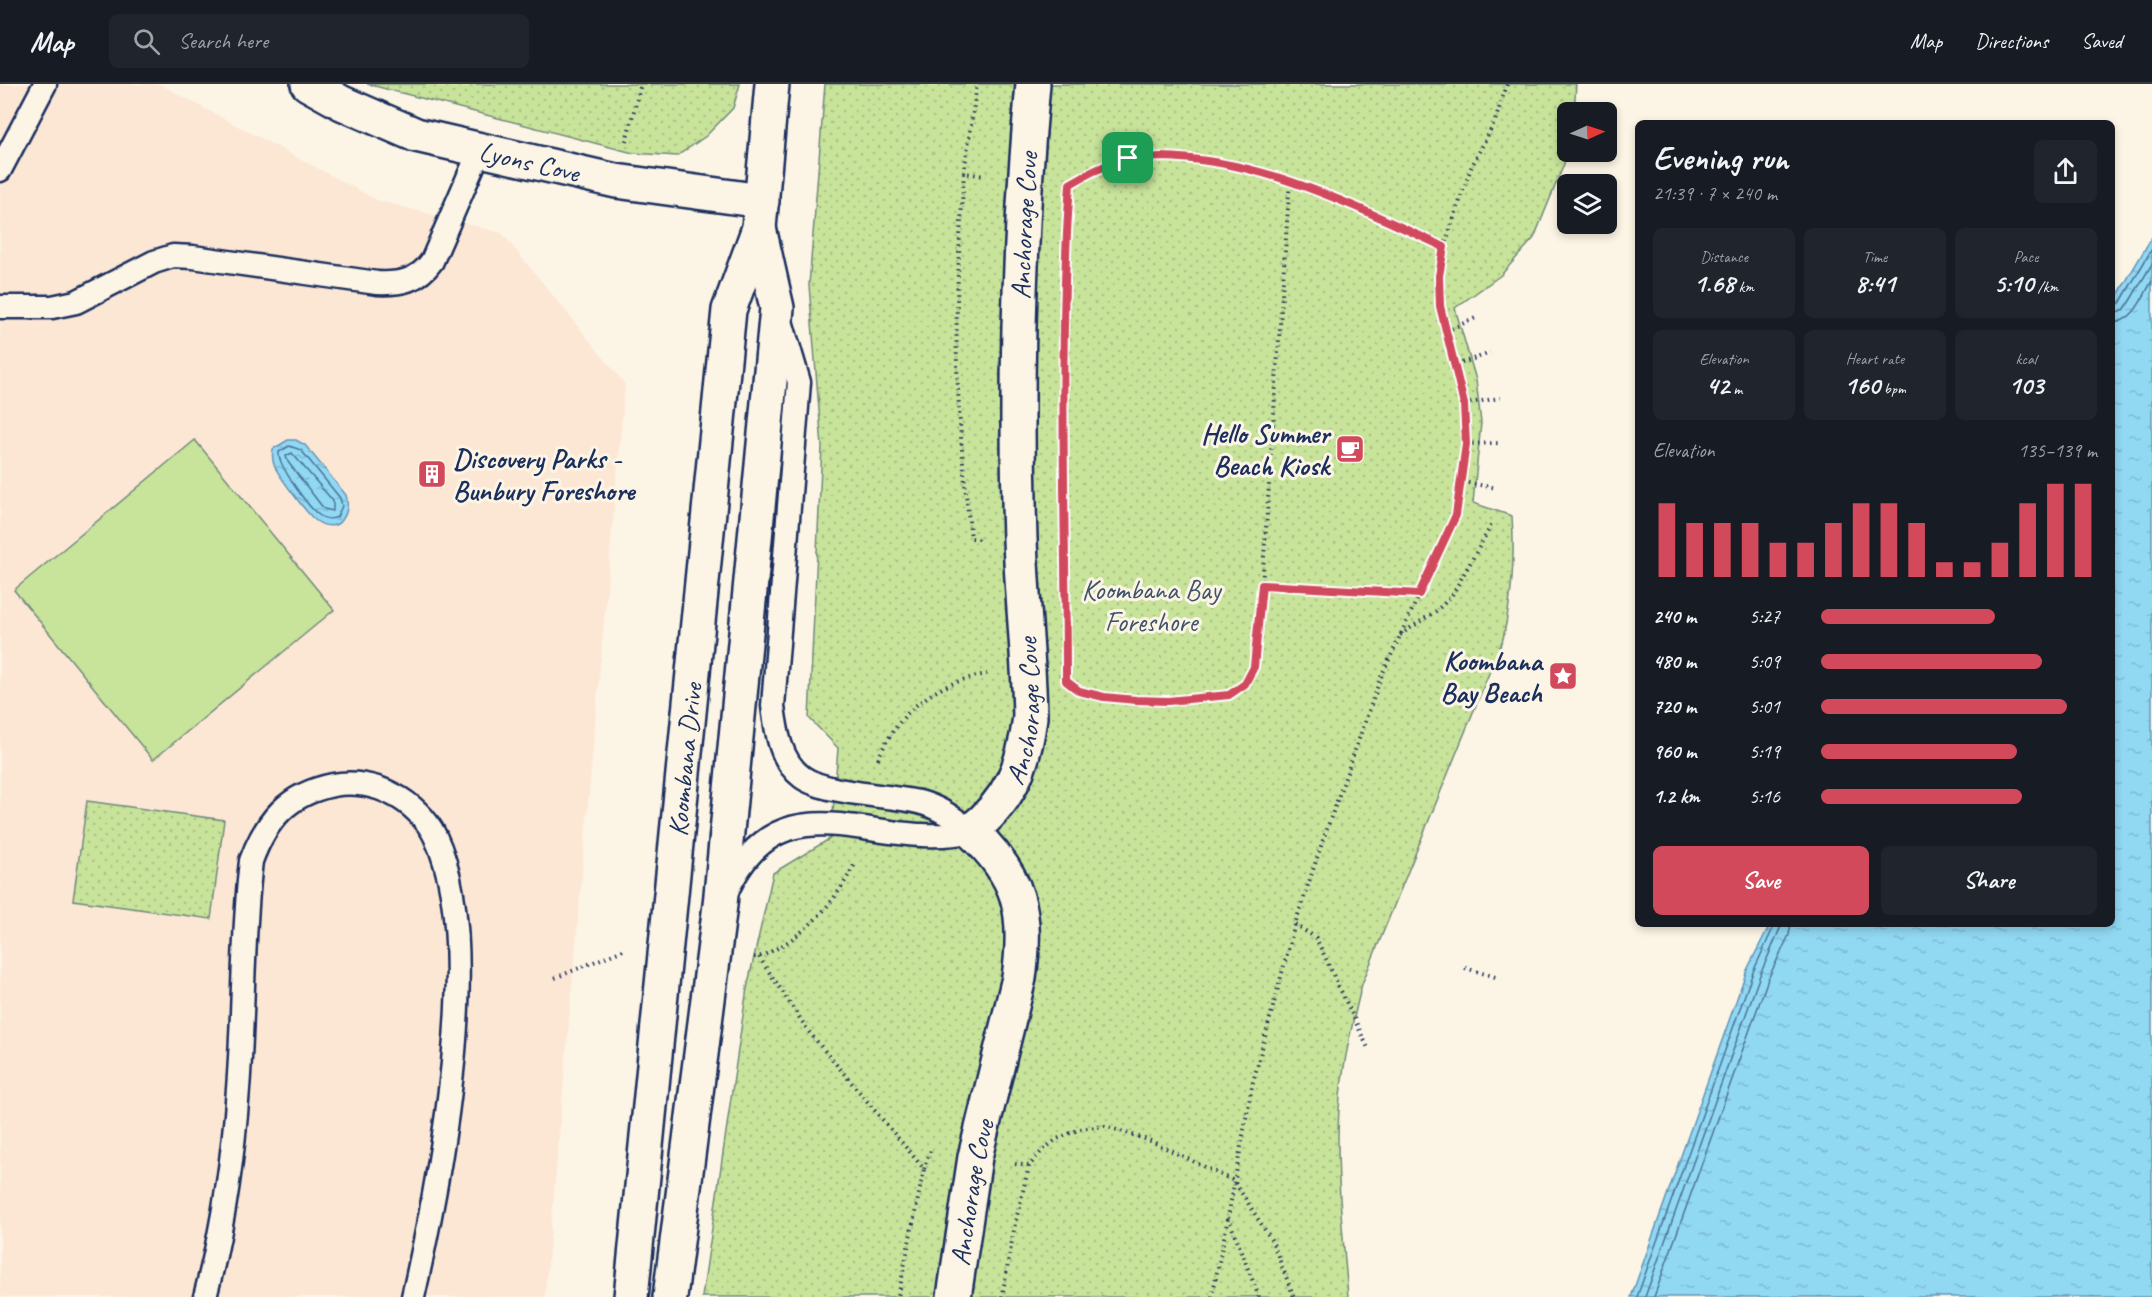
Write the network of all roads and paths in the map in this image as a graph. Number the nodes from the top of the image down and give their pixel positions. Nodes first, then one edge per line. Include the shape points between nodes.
1 (45, 84) edge
2 (308, 84) edge
3 (641, 84) edge
4 (772, 84) edge
5 (977, 84) edge
6 (1033, 84) edge
7 (1508, 84) edge
8 (480, 150) junction
9 (0, 170) edge
10 (964, 173) junction
11 (1290, 179) junction
12 (1024, 180) junction
13 (615, 181) junction
14 (1070, 184) junction
15 (1069, 194) dead end
16 (760, 214) junction
17 (1444, 247) junction
18 (1064, 293) dead end
19 (0, 307) edge
20 (777, 308) junction
21 (1478, 316) dead end
22 (1446, 331) junction
23 (1490, 353) dead end
24 (1456, 365) junction
25 (1500, 398) dead end
26 (1464, 404) junction
27 (1501, 443) dead end
28 (1466, 444) junction
29 (1462, 482) junction
30 (1497, 488) dead end
31 (1063, 494) dead end
32 (1492, 524) dead end
33 (982, 539) dead end
34 (1262, 585) junction
35 (1419, 594) junction
36 (1399, 636) junction
37 (1029, 677) junction
38 (971, 831) junction
39 (720, 904) junction
40 (1295, 924) junction
41 (759, 957) dead end
42 (1465, 968) dead end
43 (1499, 978) dead end
44 (1368, 1048) dead end
45 (1234, 1181) junction
46 (1228, 1217) junction
47 (205, 1297) edge
48 (413, 1297) edge
49 (631, 1297) edge
50 (670, 1297) edge
51 (898, 1297) edge
52 (954, 1297) edge
53 (1002, 1297) edge
54 (1212, 1297) edge
55 (1259, 1297) edge
56 (1294, 1297) edge

1 - 9 lane
2 - 8 main road, Lyons Cove via 416,135
3 - 13 path
4 - 16 main road, Koombana Drive
5 - 10 path
6 - 12 main road, Anchorage Cove
7 - 17 path via 1495,121 1471,168
8 - 13 main road, Lyons Cove
8 - 19 lane via 432,261 412,279 396,284 377,283 173,256 76,302 51,307
10 - 12 path
10 - 33 path via 957,362 961,445 971,537
11 - 14 path via 1218,161 1161,157 1128,158 1102,165
11 - 17 path
11 - 34 path
12 - 14 path
12 - 37 main road, Anchorage Cove via 1017,376 1020,540
13 - 16 main road, Lyons Cove
14 - 15 path
16 - 20 main road, Koombana Drive
16 - 49 main road, Koombana Drive via 729,310
17 - 22 path via 1439,286
18 - 31 path
20 - 38 lane via 799,382 772,706 776,734 785,758 801,777 823,786 920,802 952,816
20 - 39 main road, Koombana Drive
21 - 22 path
22 - 24 path
23 - 24 path
24 - 26 path
25 - 26 path
26 - 28 path
27 - 28 path
28 - 29 path
29 - 30 path
29 - 35 path via 1448,537
32 - 36 path via 1451,597
34 - 35 path
34 - 37 path via 1254,667 1245,684 1229,695 1168,701 1125,699 1079,691 1066,681
35 - 36 path
36 - 40 path via 1373,699
37 - 38 main road, Anchorage Cove via 1030,717 1019,769 993,814
38 - 39 lane via 935,837 820,823 777,832 739,865
38 - 52 main road, Anchorage Cove via 994,855 1020,899 1023,949 975,1157
39 - 50 main road, Koombana Drive
40 - 44 path via 1316,938
40 - 45 path via 1252,1086
41 - 51 path via 809,1032 924,1169
42 - 43 path
45 - 46 path
45 - 53 path via 1151,1141 1105,1126 1057,1139 1029,1166
45 - 56 path via 1272,1241
46 - 54 path
46 - 55 path
47 - 48 lane via 230,1175 251,861 261,835 295,799 315,789 349,784 384,790 405,800 435,836 451,892 458,953 454,1039 443,1134

